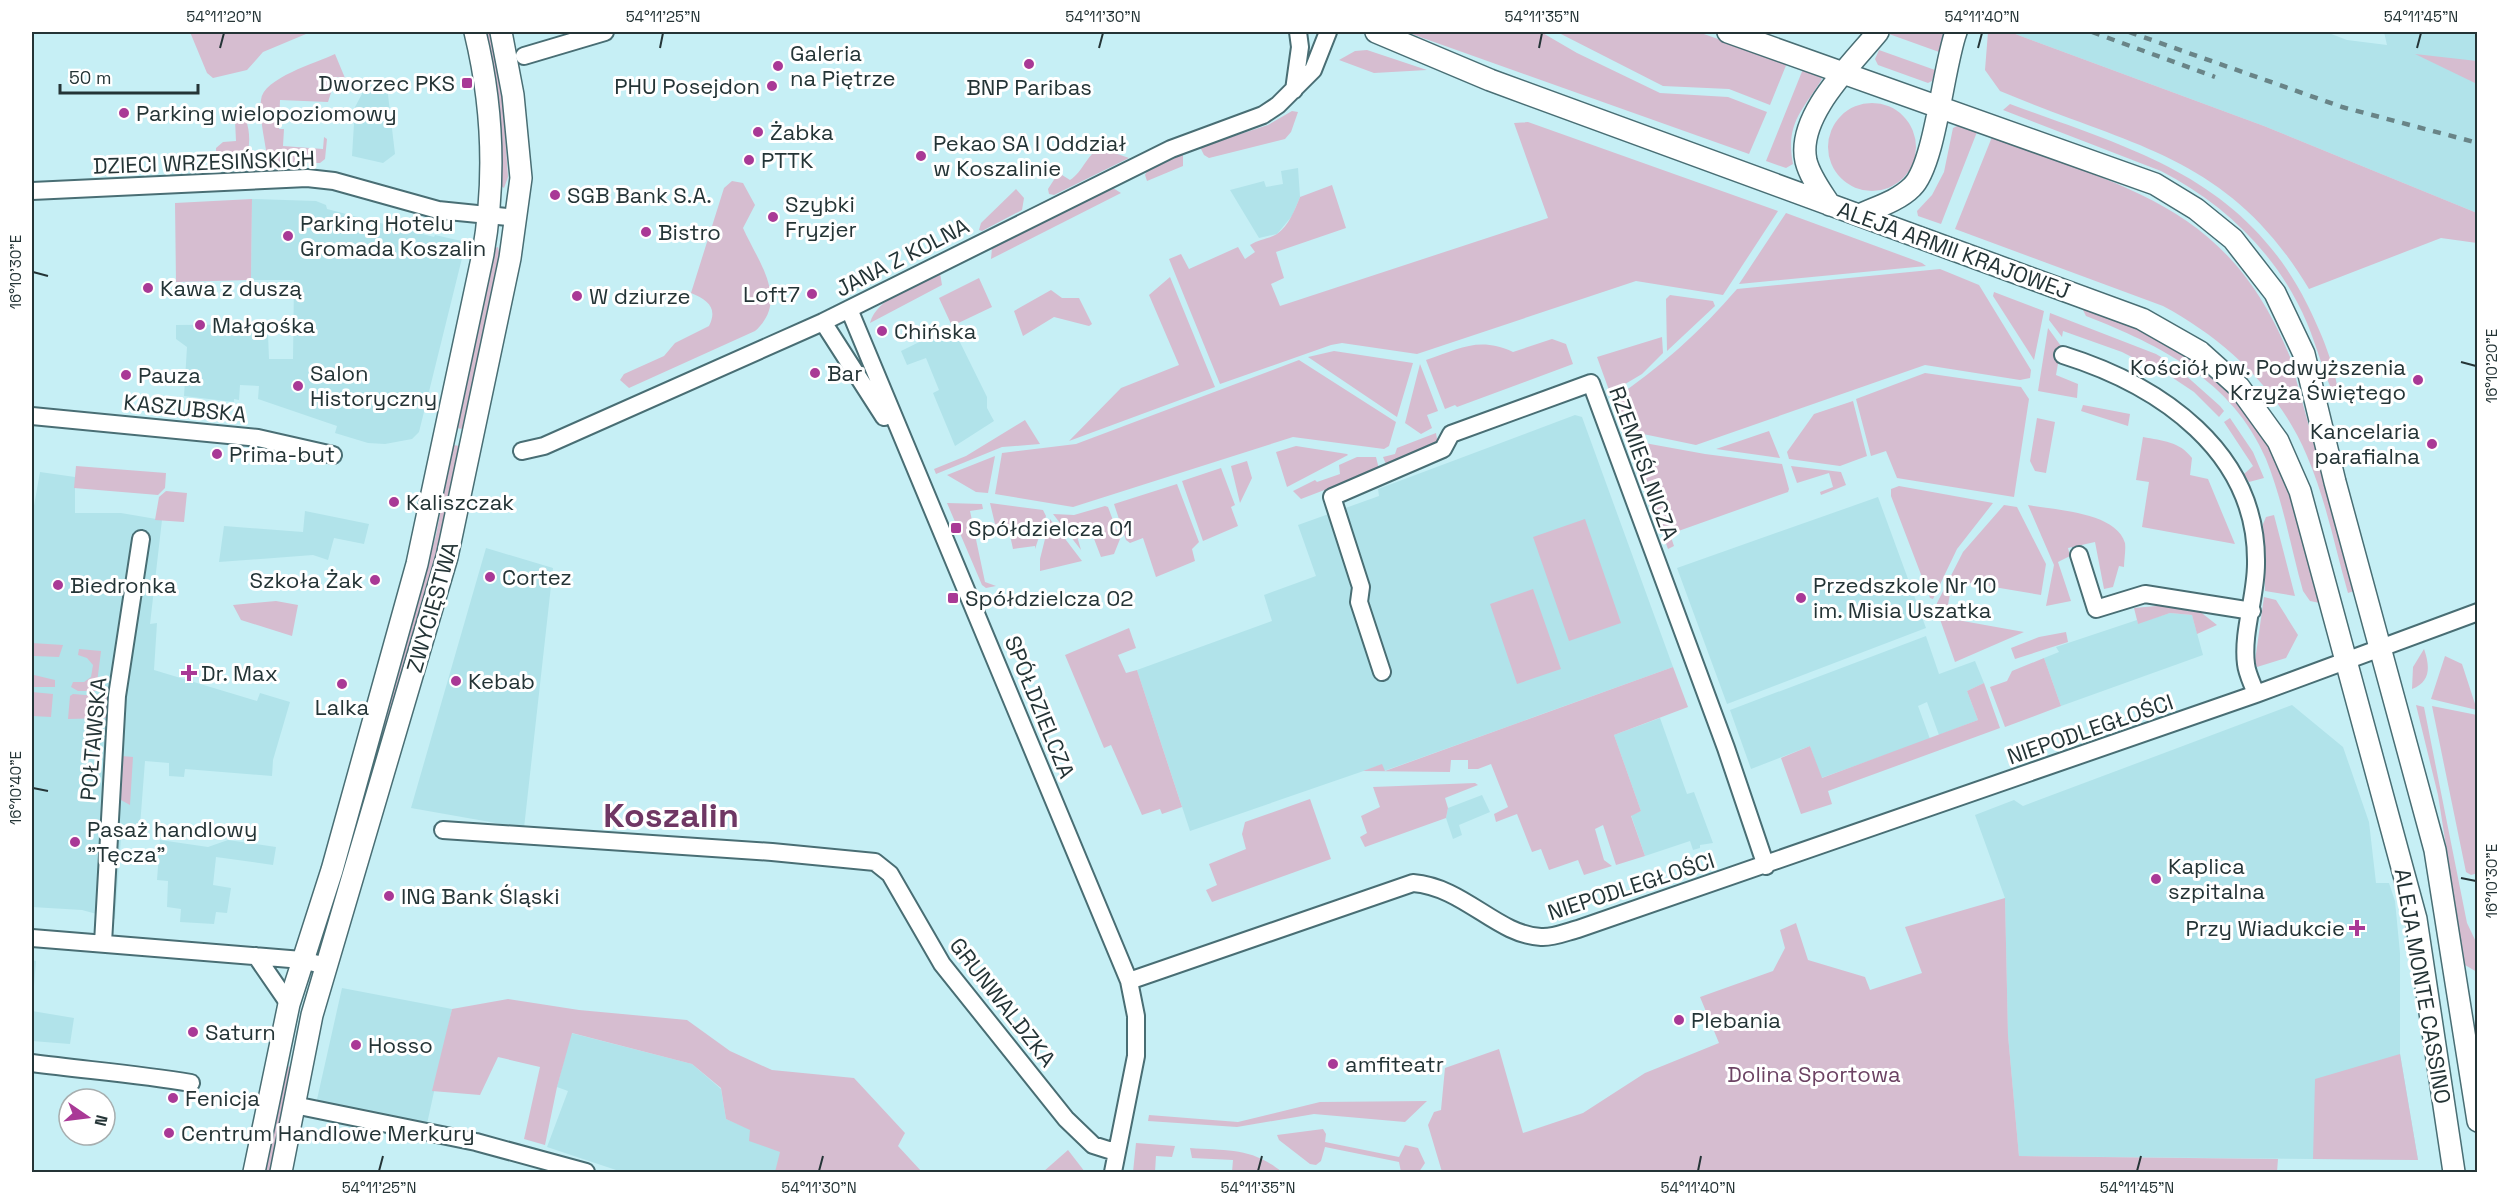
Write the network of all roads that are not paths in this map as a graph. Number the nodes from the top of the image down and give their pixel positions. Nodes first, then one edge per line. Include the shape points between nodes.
1 (475, 32) edge
2 (501, 32) edge
3 (605, 32) edge
4 (1298, 32) edge
5 (1328, 32) edge
6 (1376, 32) edge
7 (1728, 32) edge
8 (1878, 32) edge
9 (1956, 32) edge
10 (524, 56) dead end
11 (1844, 74) junction
12 (1294, 90) junction
13 (1938, 107) junction
14 (32, 191) edge
15 (1830, 205) junction
16 (490, 215) junction
17 (1859, 215) junction
18 (517, 218) junction
19 (849, 309) junction
20 (823, 322) junction
21 (2063, 355) dead end
22 (32, 416) edge
23 (522, 451) dead end
24 (906, 452) junction
25 (333, 455) dead end
26 (141, 539) dead end
27 (2079, 555) dead end
28 (2252, 611) junction
29 (2478, 612) edge
30 (2380, 648) junction
31 (2347, 662) junction
32 (1382, 672) dead end
33 (2256, 694) junction
34 (443, 830) dead end
35 (1766, 866) junction
36 (32, 938) edge
37 (103, 943) junction
38 (256, 956) junction
39 (302, 960) junction
40 (326, 966) junction
41 (1129, 981) junction
42 (289, 1004) junction
43 (32, 1063) edge
44 (191, 1083) dead end
45 (294, 1105) junction
46 (2478, 1121) edge
47 (1115, 1152) junction
48 (550, 1167) edge
49 (254, 1173) edge
50 (281, 1173) edge
51 (586, 1173) edge
52 (1113, 1173) edge
53 (2454, 1173) edge

1 - 16 street, ZWYCIĘSTWA via 489,108
2 - 18 street, ZWYCIĘSTWA via 519,148
3 - 10 street
4 - 12 street
5 - 12 street, JANA Z KOLNA via 1313,70
6 - 15 street, ALEJA ARMII KRAJOWEJ via 1490,80
7 - 11 street
8 - 11 street
9 - 13 street
11 - 13 street
11 - 15 street via 1812,119 1805,145 1809,171
12 - 19 street, JANA Z KOLNA via 1263,115 1144,161
13 - 17 street via 1928,160 1916,183 1903,195
13 - 30 street via 2155,184 2212,220 2258,268 2293,326 2304,354
14 - 16 street, DZIECI WRZESIŃSKICH via 307,178 334,181 438,210
15 - 17 street, ALEJA ARMII KRAJOWEJ
16 - 18 street, DZIECI WRZESIŃSKICH
16 - 39 street, ZWYCIĘSTWA via 417,564 332,870
17 - 31 street, ALEJA ARMII KRAJOWEJ via 2154,324 2200,352 2229,377 2259,411 2292,471
18 - 40 street, ZWYCIĘSTWA via 447,557
19 - 20 street, JANA Z KOLNA
19 - 24 street, SPÓŁDZIELCZA
20 - 23 street, JANA Z KOLNA via 544,446
20 - 24 street, SPÓŁDZIELCZA
21 - 28 street via 2139,385 2181,414 2218,452 2238,484 2253,522 2256,564
22 - 25 street, KASZUBSKA via 258,438
24 - 41 street, SPÓŁDZIELCZA via 976,609
26 - 37 street, POŁTAWSKA via 117,696
27 - 28 street via 2096,609 2145,594
28 - 33 street via 2246,665
29 - 30 street, NIEPODLEGŁOŚCI
30 - 31 street, NIEPODLEGŁOŚCI
30 - 46 street, ALEJA MONTE CASSINO via 2435,850
31 - 33 street, NIEPODLEGŁOŚCI
31 - 53 street, ALEJA MONTE CASSINO via 2416,919
32 - 35 street, RZEMIEŚLNICZA via 1359,602 1361,587 1332,496 1443,449 1451,434 1591,383
33 - 35 street, NIEPODLEGŁOŚCI
34 - 47 street, GRUNWALDZKA via 875,862 890,874 942,964 1066,1119 1093,1145
35 - 41 street, NIEPODLEGŁOŚCI via 1548,937 1527,935 1506,926 1445,889 1413,883
36 - 37 street
37 - 38 street
38 - 39 street
38 - 42 street
39 - 40 street
39 - 42 street, ZWYCIĘSTWA
40 - 45 street, ZWYCIĘSTWA
41 - 47 street via 1136,1016 1136,1056
42 - 49 street, ZWYCIĘSTWA
43 - 44 street
45 - 48 street via 476,1142
45 - 50 street, ZWYCIĘSTWA
47 - 52 street
48 - 51 street

